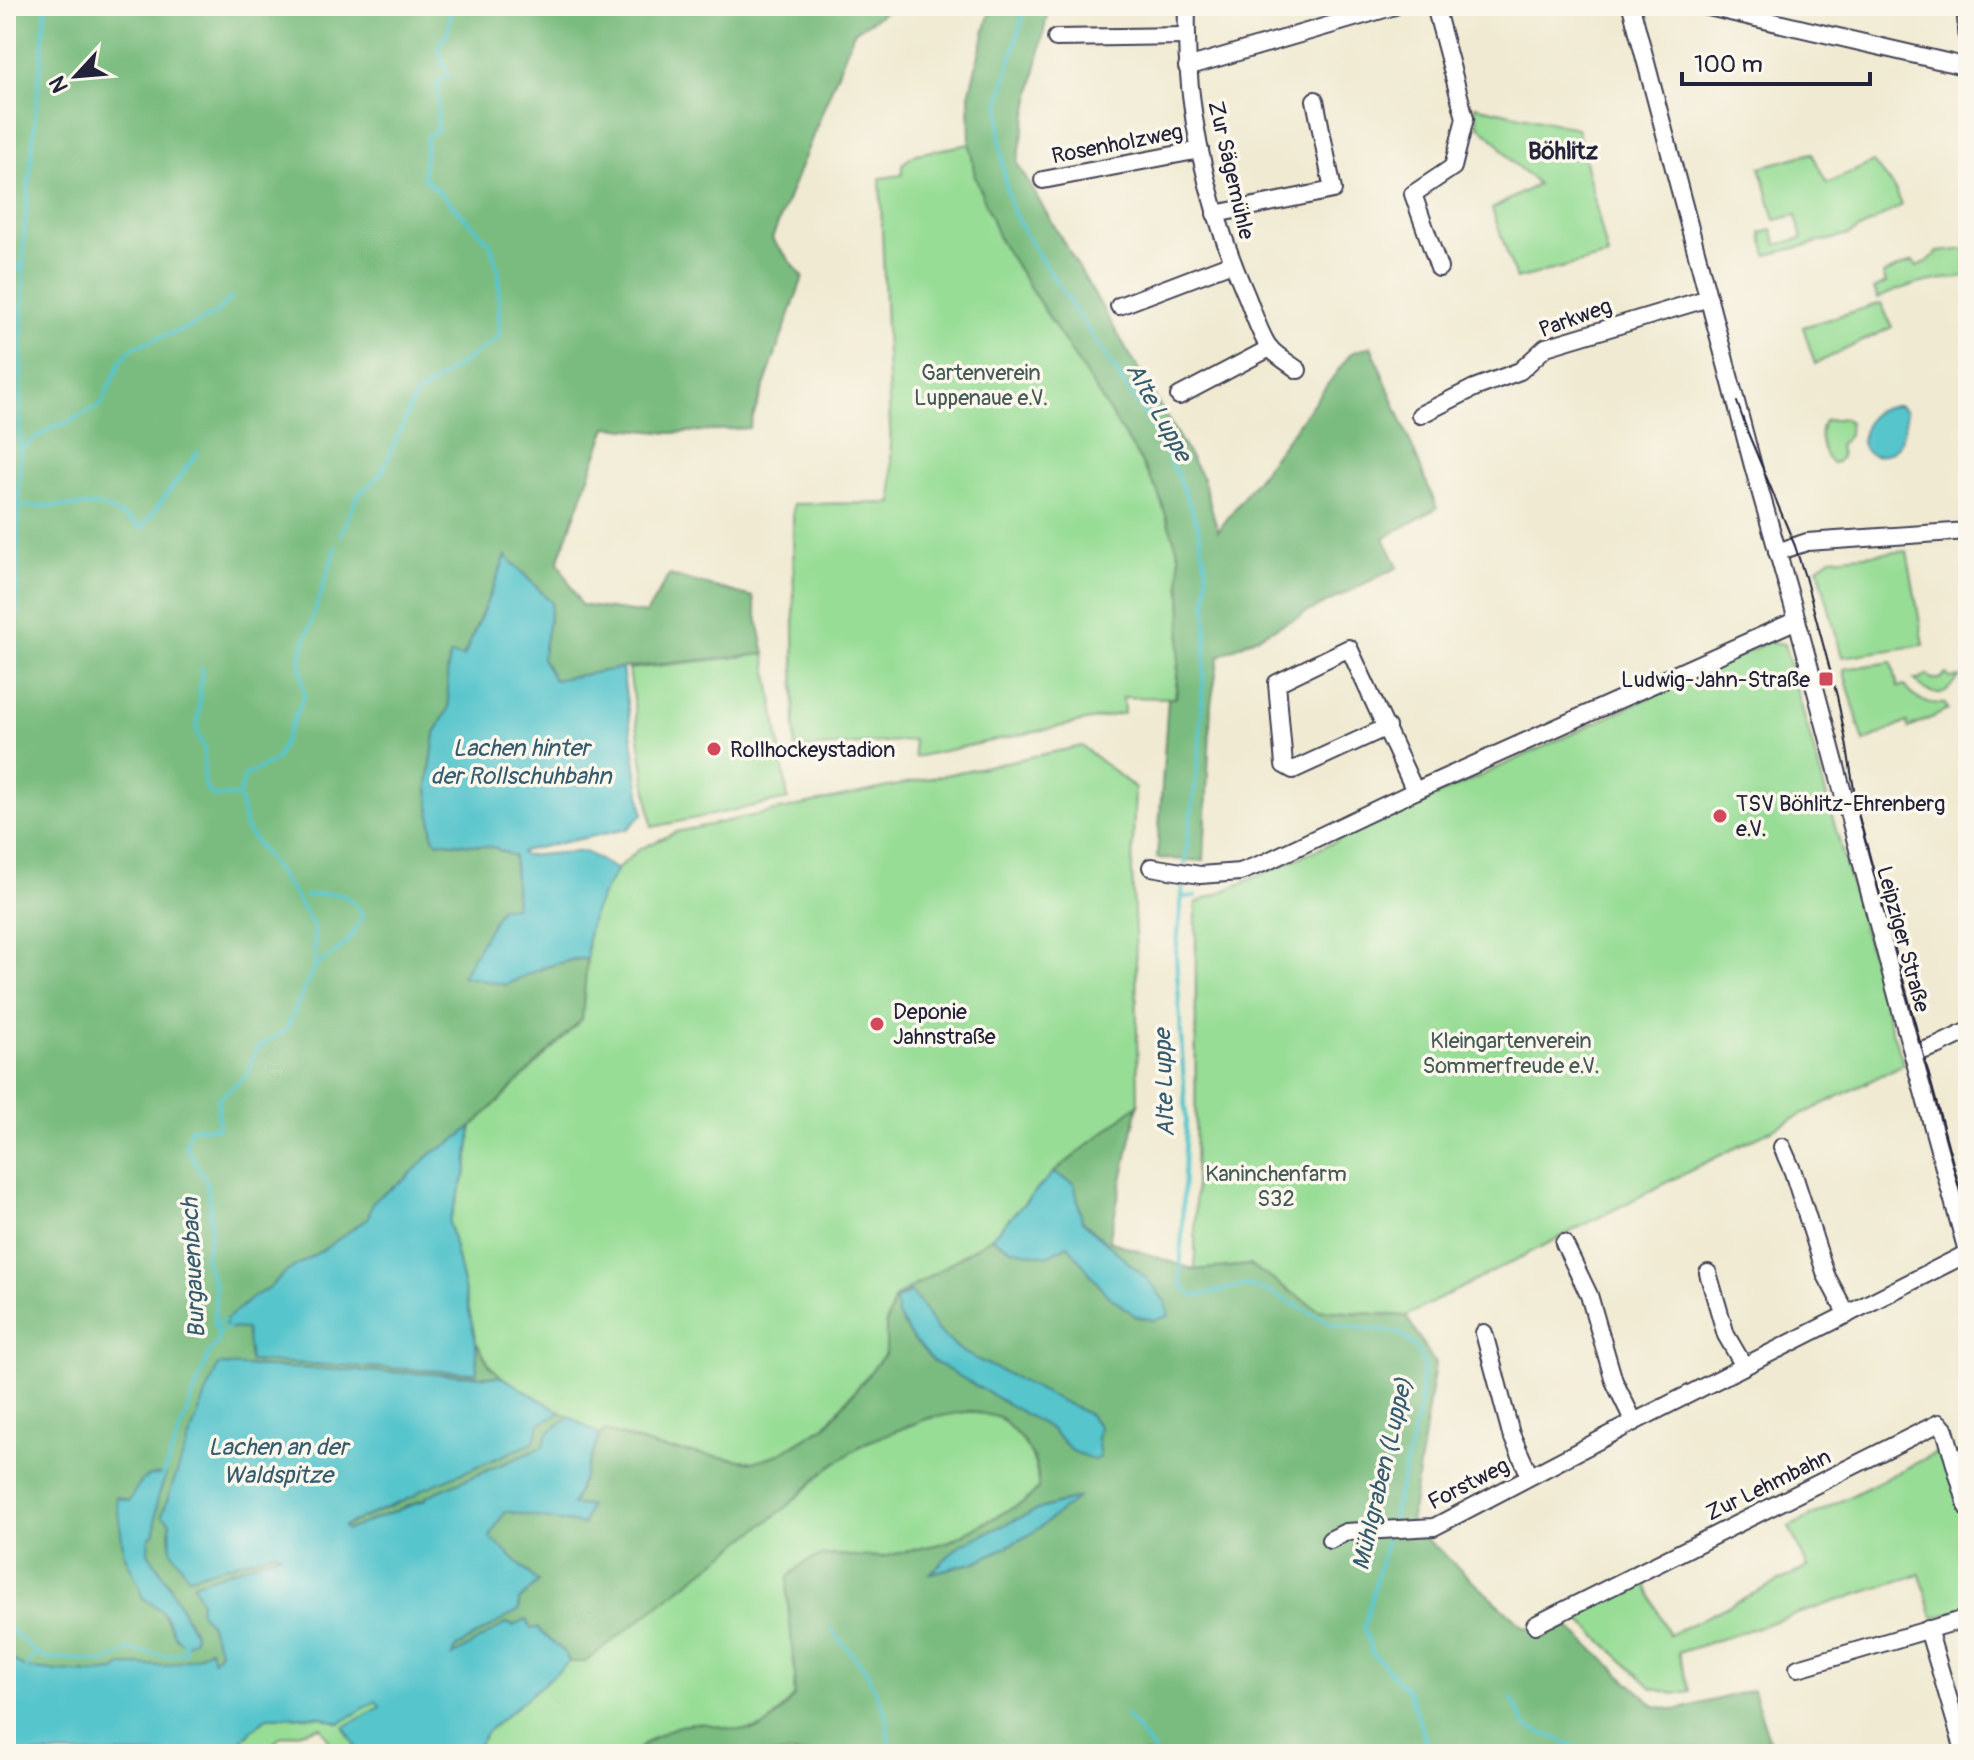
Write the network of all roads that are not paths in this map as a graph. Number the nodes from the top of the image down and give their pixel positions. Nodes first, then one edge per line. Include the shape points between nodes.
1 (1187, 6) edge
2 (1395, 6) edge
3 (1435, 6) edge
4 (1631, 6) edge
5 (1704, 6) edge
6 (1965, 6) edge
7 (1186, 36) junction
8 (1056, 38) dead end
9 (1968, 41) edge
10 (1187, 67) junction
11 (1968, 67) edge
12 (1315, 100) dead end
13 (1200, 150) junction
14 (1043, 180) dead end
15 (1215, 214) junction
16 (1232, 263) junction
17 (1439, 268) dead end
18 (1709, 298) junction
19 (1119, 306) dead end
20 (1270, 348) junction
21 (1298, 370) dead end
22 (1179, 396) dead end
23 (1420, 415) dead end
24 (1968, 531) edge
25 (1777, 552) junction
26 (1797, 620) junction
27 (1387, 727) junction
28 (1415, 791) junction
29 (1151, 867) dead end
30 (1968, 1031) edge
31 (1913, 1054) junction
32 (1782, 1147) dead end
33 (1564, 1243) dead end
34 (1968, 1254) edge
35 (1708, 1273) dead end
36 (1847, 1315) junction
37 (1484, 1333) dead end
38 (1744, 1366) junction
39 (1634, 1422) junction
40 (1530, 1476) junction
41 (1968, 1509) edge
42 (1330, 1540) dead end
43 (1968, 1618) edge
44 (1535, 1625) dead end
45 (1928, 1629) junction
46 (1798, 1668) dead end
47 (1965, 1754) edge

1 - 7 street, Zur Sägemühle
2 - 10 street
3 - 17 street via 1465,118 1453,167 1413,194
4 - 18 street, Leipziger Straße
5 - 11 street
6 - 9 street
7 - 8 street
7 - 10 street, Zur Sägemühle
10 - 13 street, Zur Sägemühle
12 - 15 street via 1333,190
13 - 14 street, Rosenholzweg
13 - 15 street, Zur Sägemühle
15 - 16 street, Zur Sägemühle
16 - 19 street
16 - 20 street, Zur Sägemühle
18 - 23 street, Parkweg via 1546,347 1520,371
18 - 25 street, Leipziger Straße
20 - 21 street, Zur Sägemühle
20 - 22 street
24 - 25 street via 1807,542
25 - 26 street, Leipziger Straße
26 - 28 street
26 - 31 street, Leipziger Straße
27 - 27 street via 1349,648 1277,683 1284,765 1293,770
27 - 28 street
28 - 29 street via 1240,872 1200,875
30 - 31 street
31 - 34 street, Leipziger Straße
32 - 36 street via 1826,1275
33 - 39 street via 1589,1295 1614,1381
34 - 36 street, Forstweg
35 - 38 street via 1726,1335
36 - 38 street, Forstweg
37 - 40 street, Forstweg via 1511,1434
38 - 39 street, Forstweg
39 - 40 street, Forstweg
40 - 42 street, Forstweg via 1434,1527 1346,1532
41 - 44 street, Zur Lehmbahn via 1939,1423
43 - 45 street
45 - 46 street
45 - 47 street

